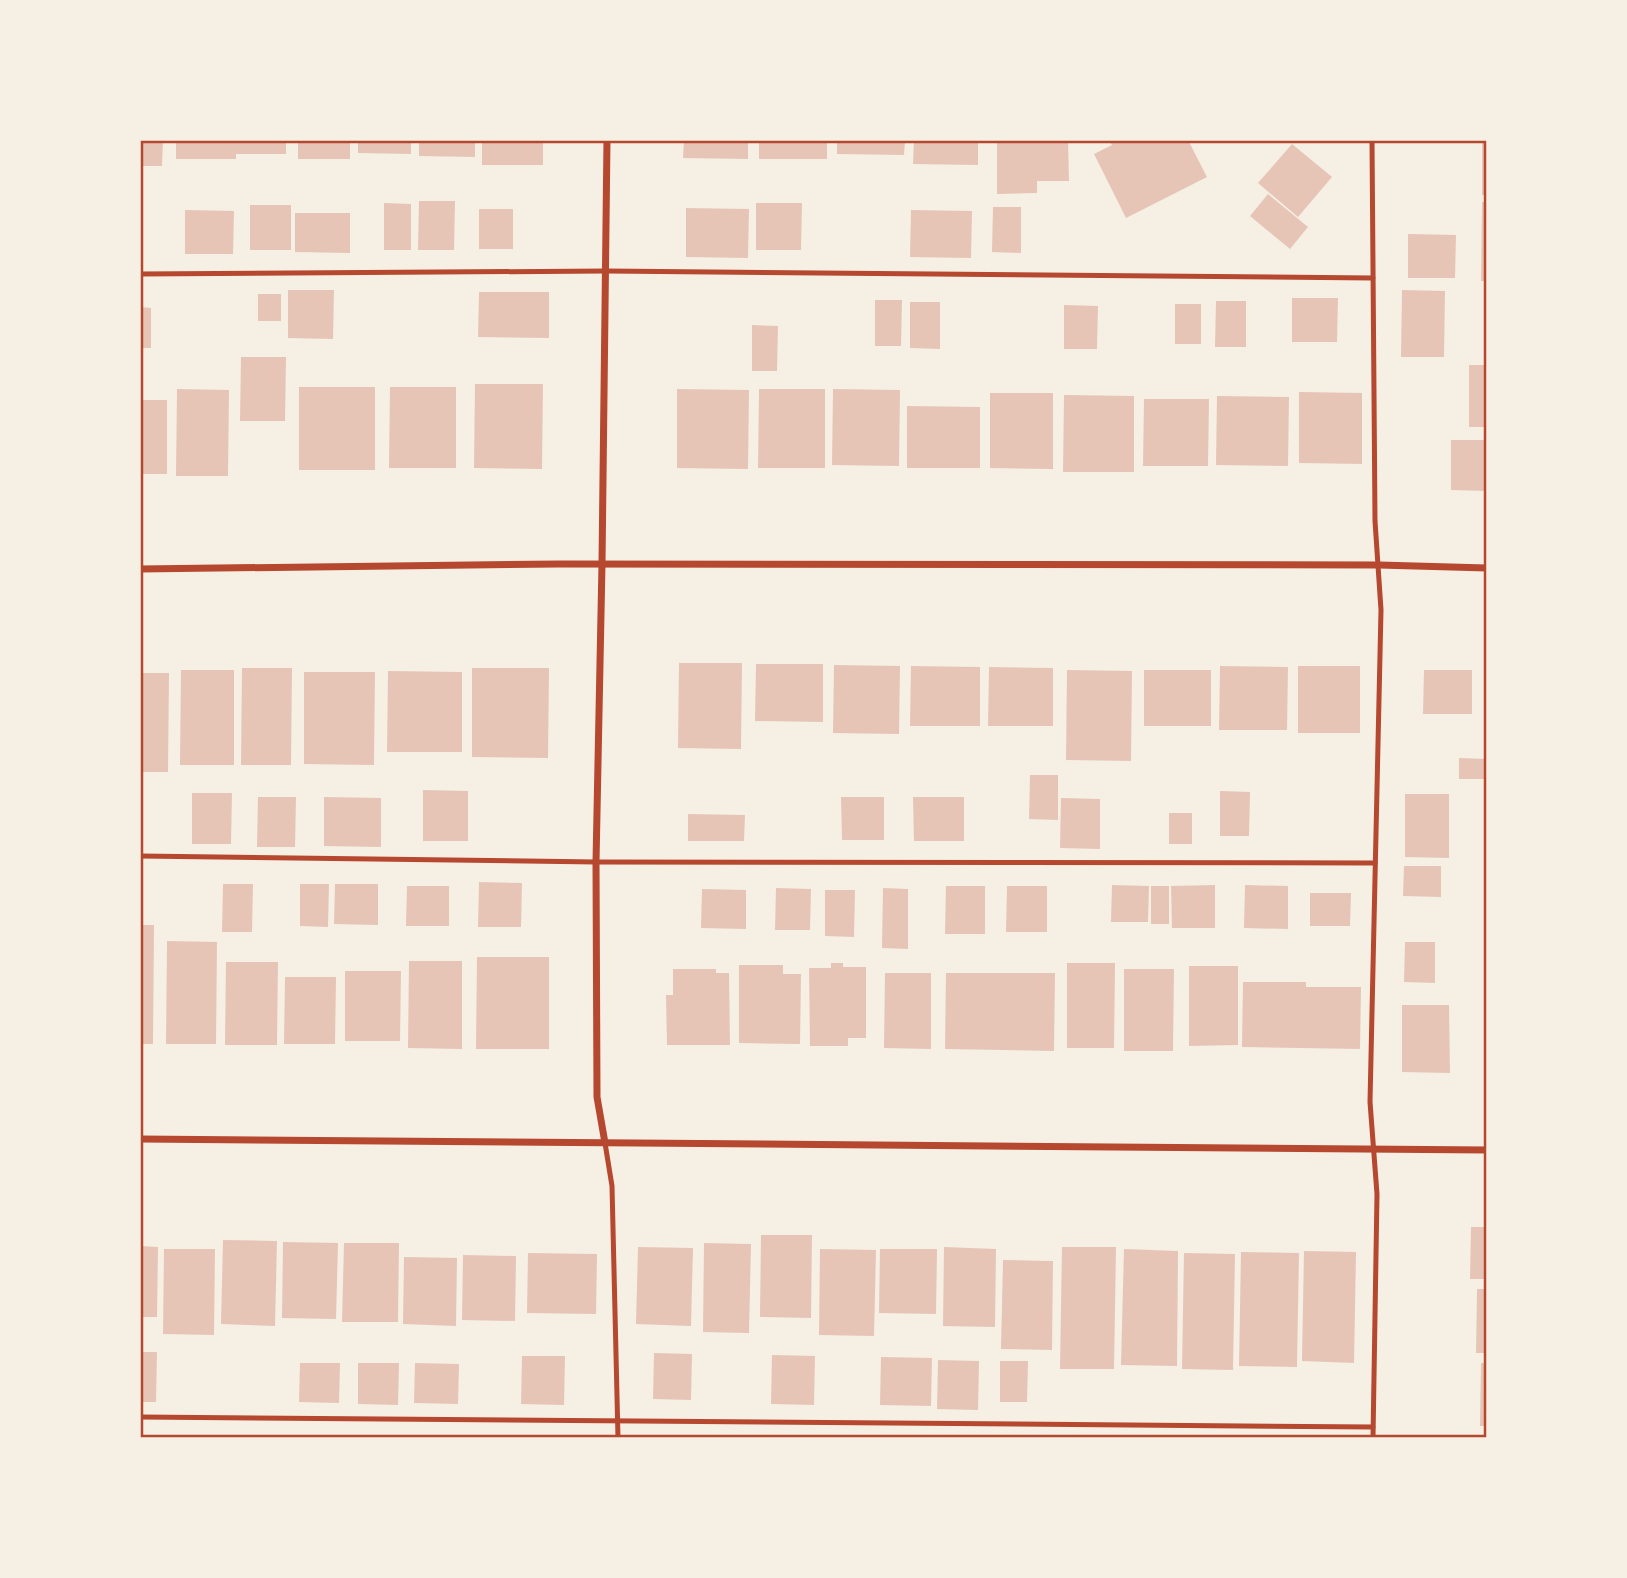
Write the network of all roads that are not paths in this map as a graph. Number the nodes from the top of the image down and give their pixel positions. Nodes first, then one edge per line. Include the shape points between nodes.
1 (607, 140) edge
2 (1372, 140) edge
3 (606, 271) junction
4 (140, 274) edge
5 (1373, 278) junction
6 (603, 564) junction
7 (1378, 565) junction
8 (1487, 568) edge
9 (140, 569) edge
10 (140, 856) edge
11 (596, 862) junction
12 (1376, 863) junction
13 (140, 1139) edge
14 (605, 1143) junction
15 (1374, 1150) junction
16 (1487, 1150) edge
17 (140, 1417) edge
18 (618, 1421) junction
19 (1373, 1427) junction
20 (618, 1438) edge
21 (1373, 1438) edge

1 - 3 street
2 - 5 lane
3 - 4 lane
3 - 5 lane
3 - 6 street
5 - 7 lane
6 - 7 street
6 - 9 street
6 - 11 street
7 - 8 street
7 - 12 lane
10 - 11 lane
11 - 12 lane
11 - 14 street via 597,1097
12 - 15 lane via 1370,1102
13 - 14 street
14 - 15 street
14 - 18 lane via 612,1186
15 - 16 street
15 - 19 lane
17 - 18 lane
18 - 19 lane
18 - 20 lane
19 - 21 lane

